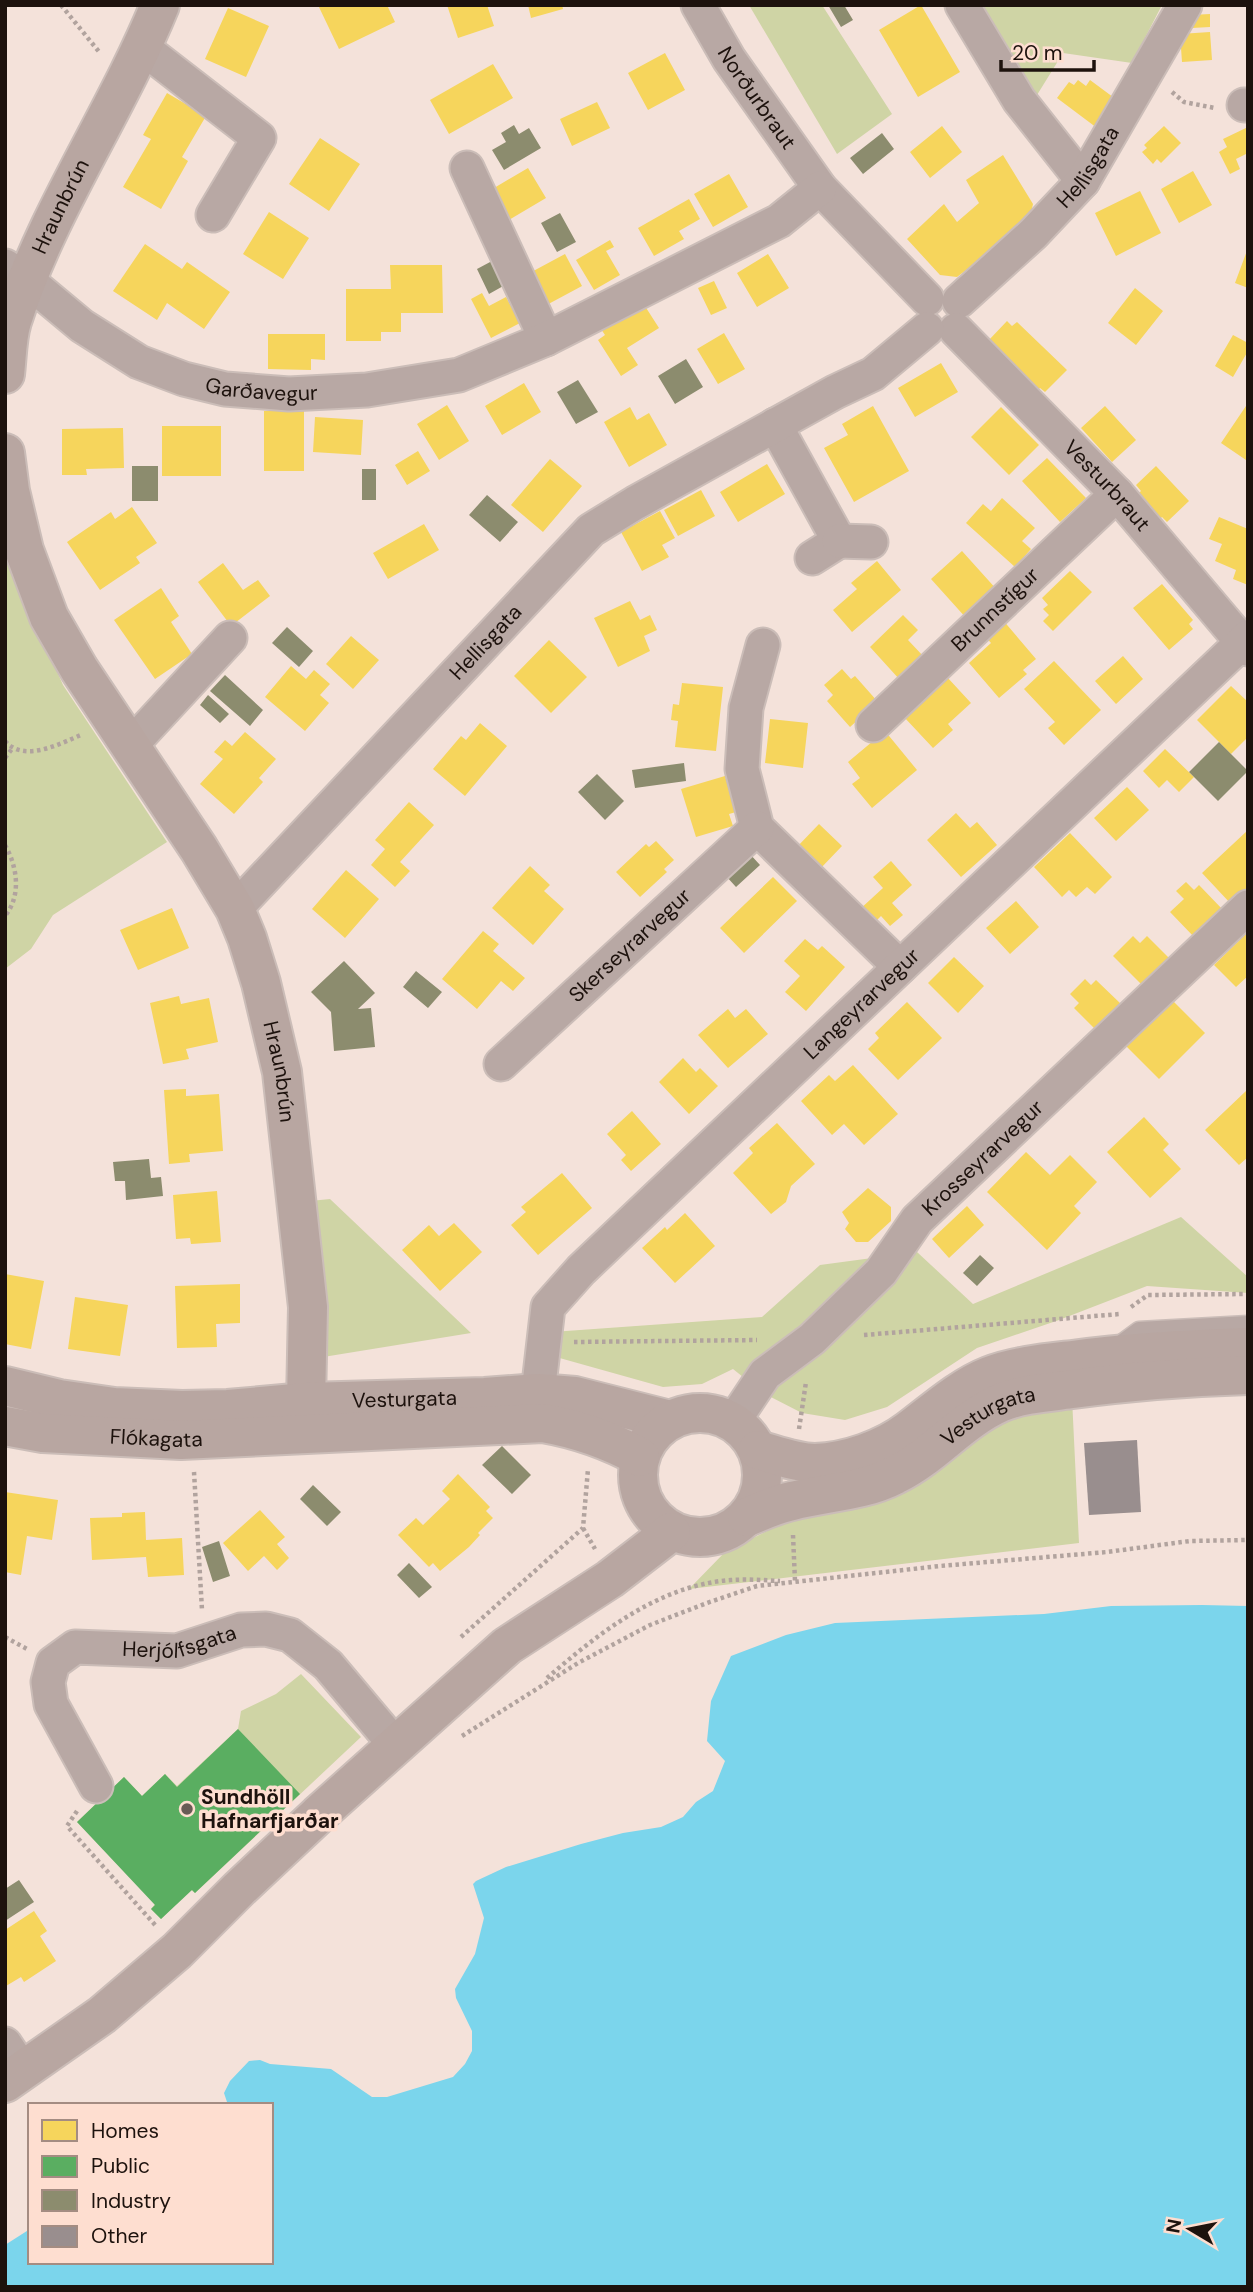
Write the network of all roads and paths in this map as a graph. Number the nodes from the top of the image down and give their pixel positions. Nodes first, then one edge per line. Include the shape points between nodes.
1 (61, 5) edge
2 (160, 5) edge
3 (698, 5) edge
4 (962, 5) edge
5 (1185, 5) edge
6 (142, 48) junction
7 (125, 83) junction
8 (1184, 102) dead end
9 (1210, 108) dead end
10 (467, 168) dead end
11 (1083, 181) junction
12 (820, 188) junction
13 (213, 215) dead end
14 (17, 273) edge
15 (942, 315) junction
16 (546, 339) junction
17 (5, 374) edge
18 (775, 425) junction
19 (5, 453) edge
20 (1117, 494) junction
21 (840, 547) dead end
22 (230, 638) dead end
23 (1245, 642) edge
24 (763, 645) dead end
25 (873, 725) dead end
26 (122, 732) junction
27 (5, 741) edge
28 (12, 748) junction
29 (5, 758) edge
30 (757, 828) junction
31 (5, 845) edge
32 (1248, 907) edge
33 (235, 909) junction
34 (5, 916) edge
35 (900, 967) junction
36 (501, 1064) dead end
37 (1248, 1294) edge
38 (1248, 1324) edge
39 (812, 1339) junction
40 (758, 1340) dead end
41 (545, 1343) junction
42 (1248, 1347) edge
43 (1105, 1356) junction
44 (1248, 1375) edge
45 (5, 1387) edge
46 (538, 1393) junction
47 (307, 1417) junction
48 (670, 1420) junction
49 (733, 1422) junction
50 (5, 1426) edge
51 (758, 1450) junction
52 (640, 1457) junction
53 (580, 1461) dead end
54 (193, 1465) dead end
55 (747, 1517) junction
56 (671, 1532) junction
57 (1248, 1540) edge
58 (796, 1581) junction
59 (456, 1642) dead end
60 (204, 1643) junction
61 (533, 1690) junction
62 (454, 1741) dead end
63 (396, 1746) junction
64 (96, 1786) joint
65 (177, 1951) junction
66 (11, 2066) edge

1 - 7 path
2 - 6 main road, Hraunbrún
3 - 12 street, Norðurbraut via 729,59
4 - 11 street via 1019,100
5 - 11 street, Hellisgata
6 - 7 main road, Hraunbrún
6 - 13 street via 259,138
7 - 14 main road, Hraunbrún
8 - 9 path
10 - 16 street
11 - 15 street, Hellisgata via 1033,234
12 - 15 street, Vesturbraut
12 - 16 street, Garðavegur via 779,221
14 - 16 street, Garðavegur via 82,326 139,362 225,389 289,394 367,390 458,375
14 - 17 main road, Hraunbrún
15 - 18 street, Hellisgata via 873,374
15 - 20 street, Vesturbraut
18 - 21 street
18 - 33 street, Hellisgata via 592,530
19 - 26 main road, Hraunbrún via 24,550 50,617
20 - 23 street, Vesturbraut
20 - 25 street, Brunnstígur
22 - 26 street
23 - 35 street, Langeyrarvegur
24 - 30 street via 746,708 742,769
26 - 28 path via 68,740 31,752
26 - 33 main road, Hraunbrún
27 - 28 path
28 - 29 path
30 - 35 street
30 - 36 street, Skerseyrarvegur
31 - 34 path via 13,860 16,886
32 - 39 street, Krosseyrarvegur via 917,1220 881,1272
33 - 47 main road, Hraunbrún via 261,983 282,1072 308,1307
35 - 41 street, Langeyrarvegur via 581,1270 548,1307
37 - 39 path via 1148,1295 1120,1314
38 - 43 lane via 1139,1330
39 - 49 street, Krosseyrarvegur via 765,1374
40 - 41 path
41 - 46 street, Langeyrarvegur
42 - 43 main road, Vesturgata
43 - 51 main road, Vesturgata via 989,1376 906,1433 845,1458 815,1463
44 - 55 main road, Vesturgata via 1099,1385 1001,1403 895,1475
45 - 47 main road, Flókagata via 59,1399 141,1408 228,1409
46 - 47 main road, Vesturgata
46 - 48 main road, Vesturgata via 575,1396
47 - 50 main road, Flókagata via 181,1440 43,1433
47 - 52 main road, Vesturgata via 543,1423 604,1439
48 - 49 main road via 702,1413
48 - 52 main road via 646,1442
49 - 51 main road
51 - 55 main road via 762,1485
52 - 56 main road via 637,1479 642,1500
53 - 59 path via 589,1467 583,1528
54 - 60 path
55 - 56 main road via 712,1538
56 - 63 main road via 610,1579 507,1646
57 - 58 path via 1190,1541
58 - 61 path via 757,1586 662,1621
58 - 61 path via 714,1582 655,1602 611,1627
60 - 63 street, Herjólfsgata via 241,1630 266,1629 290,1635 328,1665
60 - 64 street, Herjólfsgata via 177,1651 75,1647 53,1663 48,1682 51,1704
61 - 62 path
63 - 65 main road
64 - 65 path via 67,1825
65 - 66 main road via 103,2015

